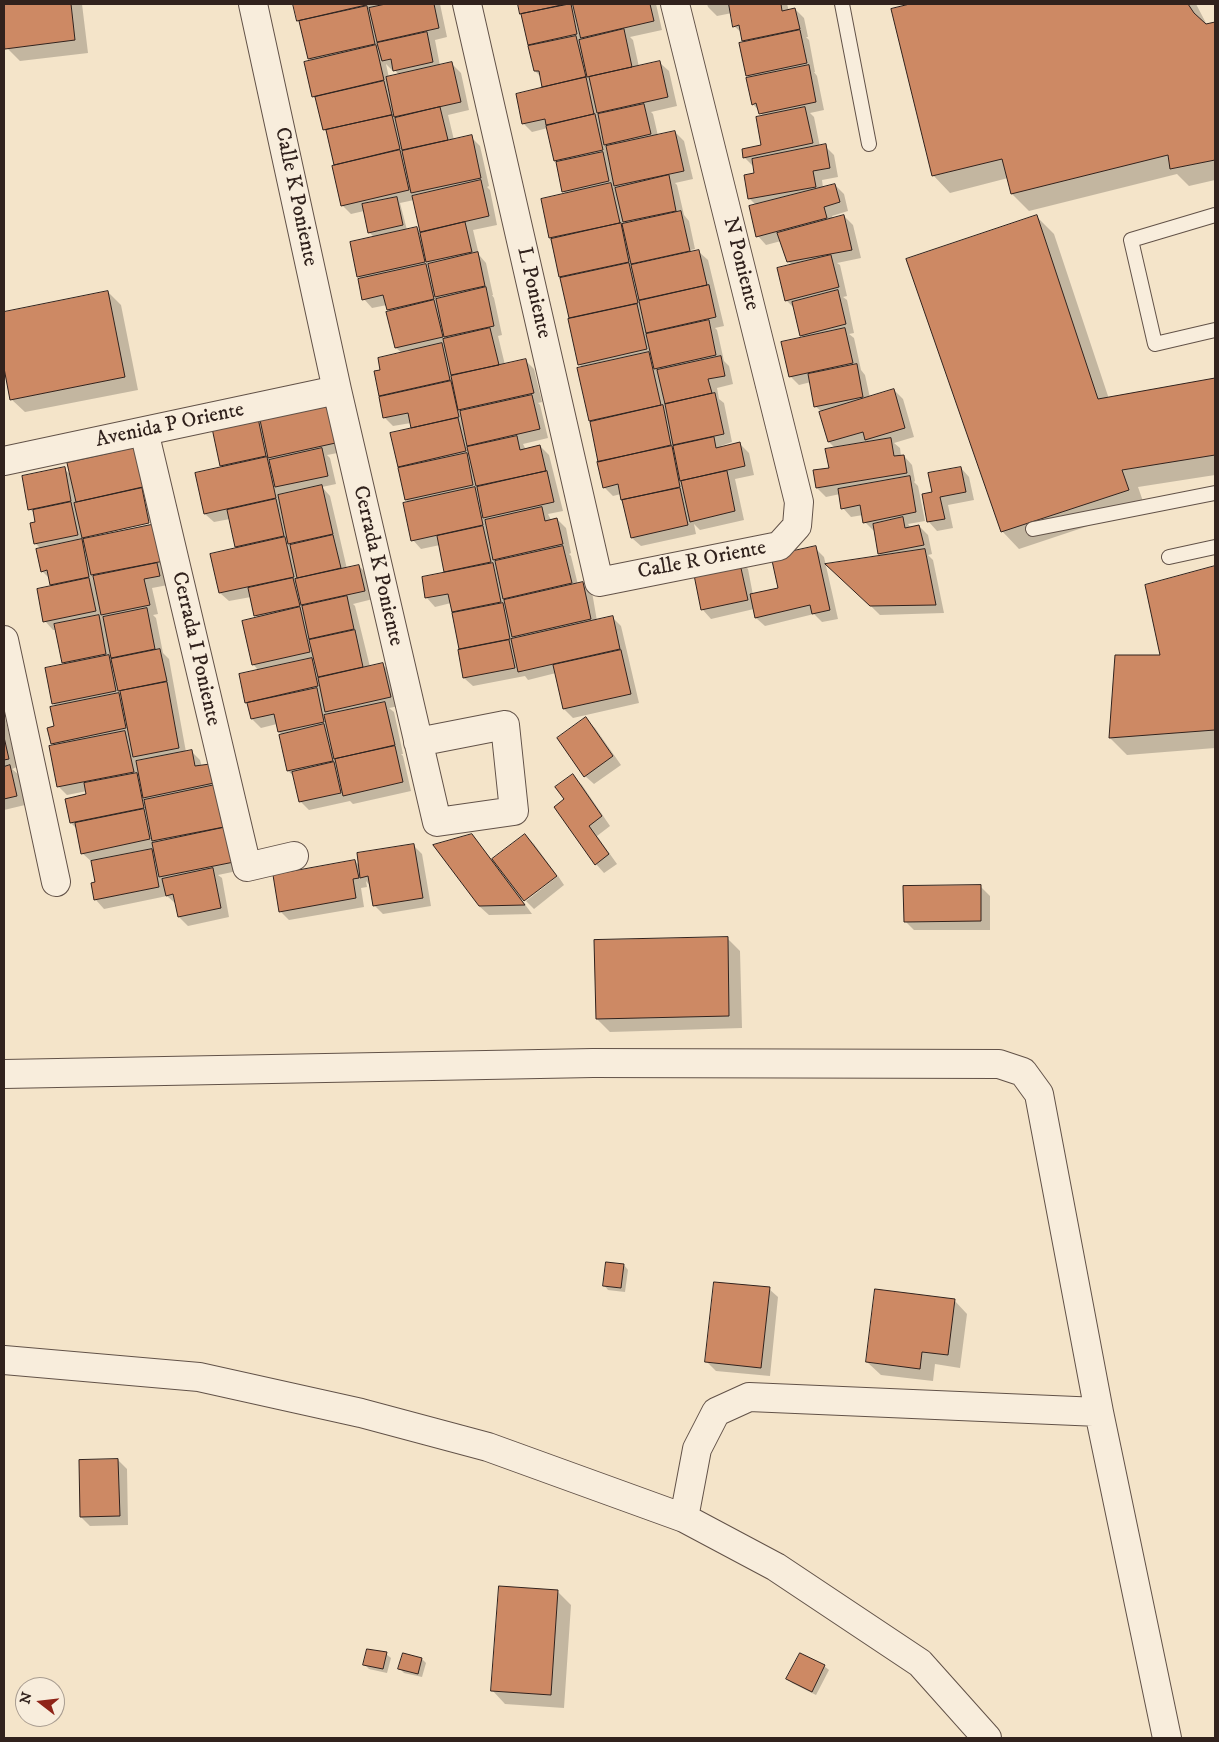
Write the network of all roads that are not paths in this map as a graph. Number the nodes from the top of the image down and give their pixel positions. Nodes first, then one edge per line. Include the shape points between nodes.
1 (253, 4) edge
2 (467, 4) edge
3 (675, 4) edge
4 (842, 4) edge
5 (869, 144) dead end
6 (1215, 215) edge
7 (1215, 330) edge
8 (337, 390) junction
9 (144, 431) junction
10 (4, 461) edge
11 (1215, 493) edge
12 (797, 526) joint
13 (1034, 529) dead end
14 (1215, 547) edge
15 (1169, 557) dead end
16 (599, 582) joint
17 (4, 640) edge
18 (418, 742) dead end
19 (294, 856) dead end
20 (56, 882) dead end
21 (4, 1074) edge
22 (4, 1360) edge
23 (1099, 1412) junction
24 (684, 1518) junction
25 (987, 1738) edge
26 (1167, 1738) edge

1 - 8 street, Calle K Poniente
2 - 16 street, L Poniente
3 - 12 street, N Poniente via 799,502
4 - 5 lane
6 - 7 lane via 1131,240 1155,344
8 - 9 street, Avenida P Oriente
8 - 18 street, Cerrada K Poniente
9 - 10 street, Avenida P Oriente
9 - 19 street, Cerrada I Poniente via 247,867
11 - 13 lane
12 - 16 street, Calle R Oriente via 779,546
14 - 15 lane
17 - 20 street
21 - 23 street via 593,1063 999,1064 1022,1072 1039,1094
22 - 24 street via 199,1377 361,1413 488,1447
23 - 24 street via 749,1397 716,1412 697,1449
23 - 26 street
24 - 25 street via 776,1567 920,1663

